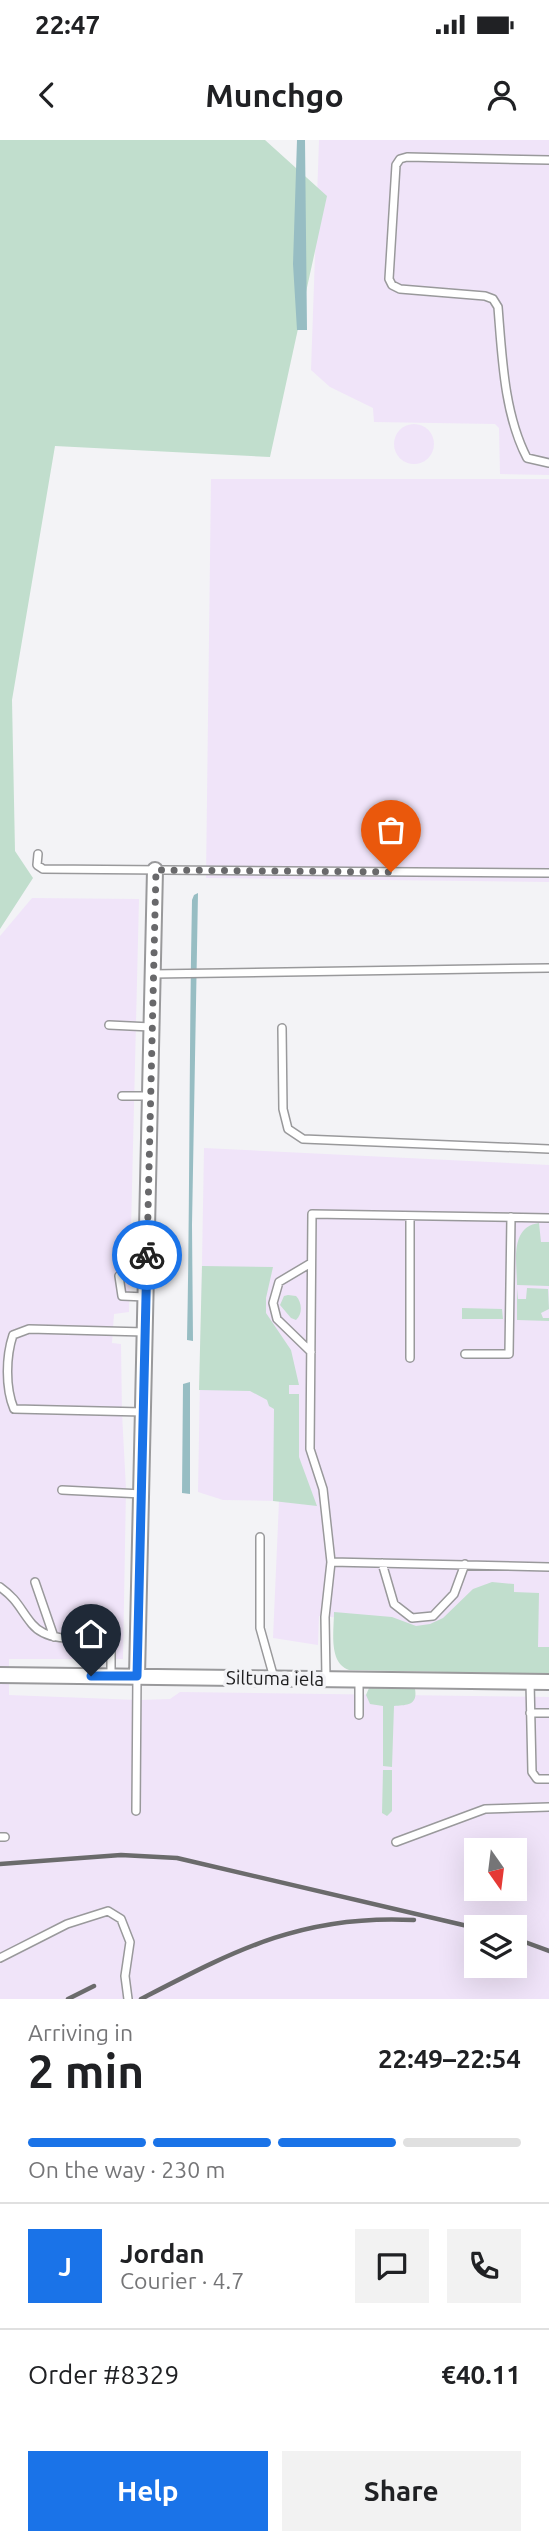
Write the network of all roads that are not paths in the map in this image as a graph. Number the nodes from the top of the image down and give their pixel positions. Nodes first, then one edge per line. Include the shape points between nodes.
1 (549, 160) edge
2 (549, 463) edge
3 (38, 854) dead end
4 (156, 870) junction
5 (549, 873) edge
6 (549, 968) edge
7 (153, 974) junction
8 (110, 1025) dead end
9 (152, 1027) junction
10 (282, 1028) dead end
11 (122, 1096) dead end
12 (150, 1096) junction
13 (549, 1149) edge
14 (411, 1216) junction
15 (511, 1217) junction
16 (549, 1218) edge
17 (311, 1263) junction
18 (119, 1276) dead end
19 (146, 1297) junction
20 (146, 1332) junction
21 (311, 1352) junction
22 (466, 1354) dead end
23 (410, 1358) dead end
24 (144, 1412) junction
25 (62, 1490) dead end
26 (143, 1494) junction
27 (260, 1537) dead end
28 (331, 1562) junction
29 (382, 1563) junction
30 (465, 1564) junction
31 (549, 1567) edge
32 (35, 1582) dead end
33 (0, 1587) edge
34 (54, 1637) junction
35 (0, 1675) edge
36 (111, 1676) junction
37 (137, 1676) junction
38 (274, 1678) junction
39 (326, 1678) junction
40 (359, 1679) junction
41 (530, 1682) junction
42 (549, 1682) edge
43 (530, 1713) junction
44 (549, 1713) edge
45 (359, 1715) dead end
46 (549, 1779) edge
47 (549, 1807) edge
48 (136, 1811) dead end
49 (396, 1842) dead end
50 (0, 1958) edge
51 (128, 1999) edge

1 - 2 lane via 400,159 389,279 400,289 493,299 498,307 503,376 521,446 527,458
3 - 4 lane via 37,865 43,869
4 - 5 lane
4 - 7 street
6 - 7 lane
7 - 9 street
8 - 9 lane
9 - 12 street
10 - 13 lane via 283,1109 288,1129 303,1139
11 - 12 lane
12 - 19 street
14 - 15 lane
14 - 17 lane via 312,1214
14 - 23 lane
15 - 16 lane
15 - 22 lane via 509,1354
17 - 21 lane
17 - 21 lane via 279,1282 273,1303 277,1319
18 - 19 lane via 122,1296
19 - 20 street
20 - 24 street
20 - 24 lane via 29,1329 13,1335 8,1349 9,1398 14,1409
21 - 28 lane via 310,1449 323,1489
24 - 26 street
25 - 26 lane
26 - 37 street
27 - 38 lane via 260,1628
28 - 29 lane
28 - 39 lane via 325,1617
29 - 30 lane
29 - 30 lane via 394,1604 412,1618 433,1616 454,1594
30 - 31 lane
32 - 34 lane
33 - 34 lane via 16,1599 34,1627
34 - 36 lane via 111,1637
35 - 36 street, Siltuma iela
36 - 37 street, Siltuma iela
37 - 38 street, Siltuma iela
37 - 48 lane
38 - 39 street, Siltuma iela
39 - 40 street, Siltuma iela
40 - 41 street, Siltuma iela
40 - 45 lane
41 - 42 street, Siltuma iela
41 - 43 lane
43 - 44 lane
43 - 46 lane via 532,1775
47 - 49 lane via 485,1810
50 - 51 lane via 66,1924 108,1911 121,1919 130,1942 125,1976

